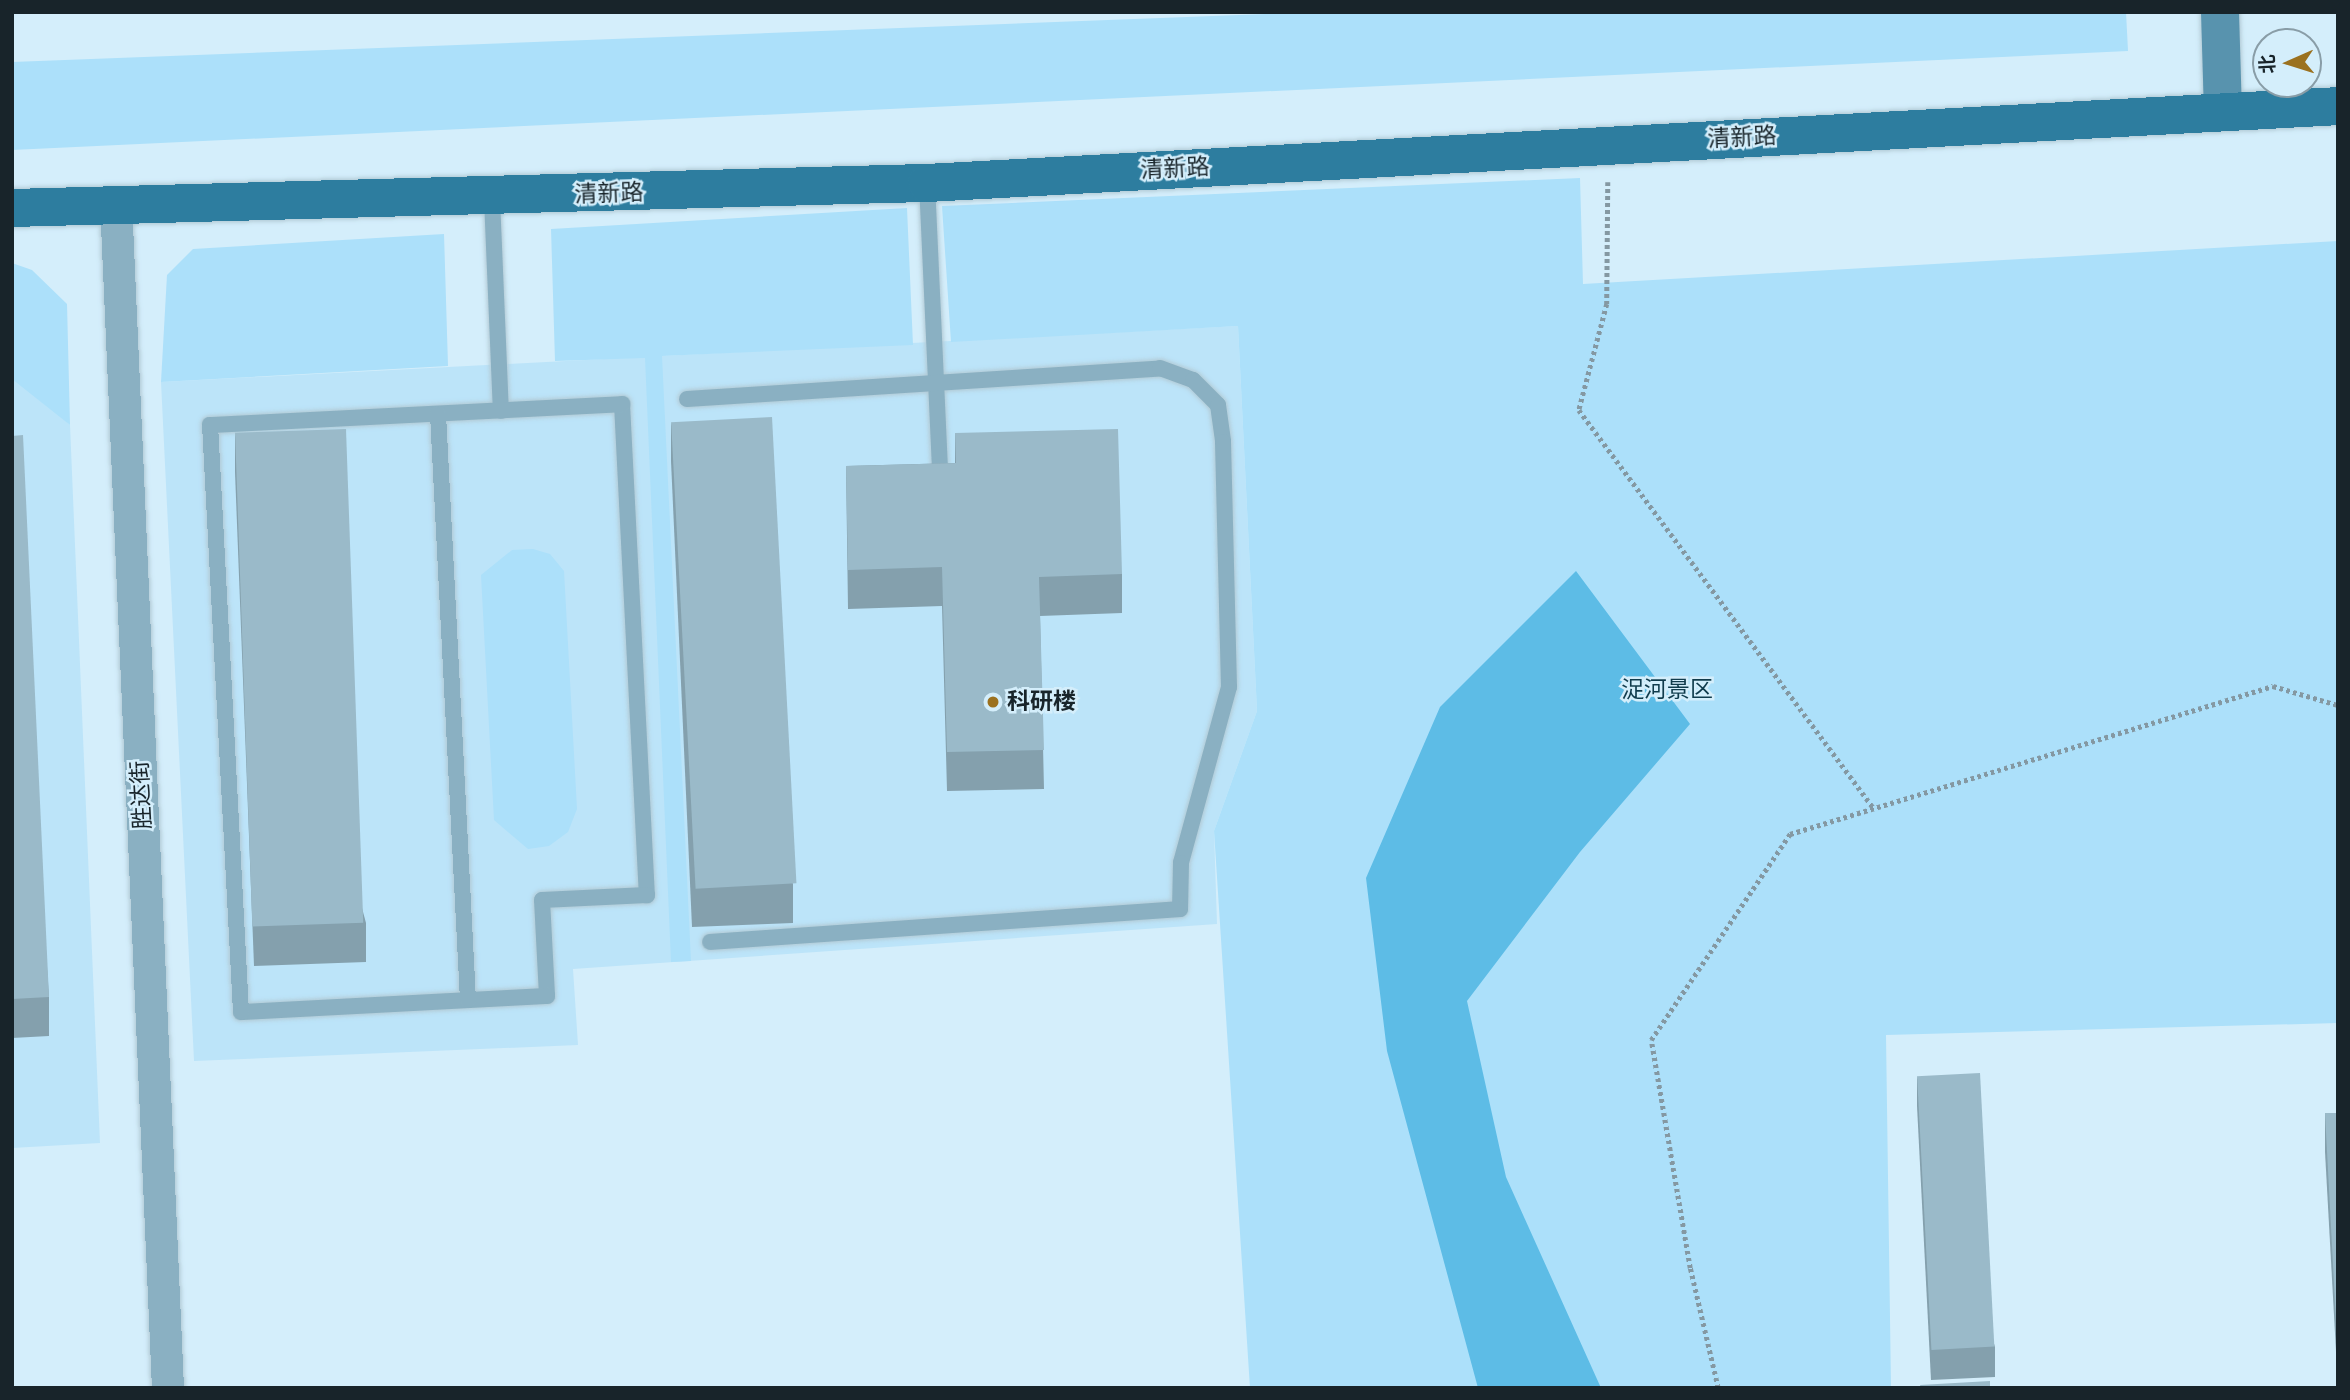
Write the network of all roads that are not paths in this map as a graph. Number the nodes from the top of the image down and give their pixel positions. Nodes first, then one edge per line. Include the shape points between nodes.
1 (2220, 12) edge
2 (2338, 106) edge
3 (2222, 111) junction
4 (927, 183) junction
5 (492, 199) junction
6 (116, 202) junction
7 (12, 208) edge
8 (934, 382) junction
9 (687, 399) dead end
10 (501, 411) junction
11 (438, 414) junction
12 (940, 464) edge
13 (710, 942) dead end
14 (468, 1000) junction
15 (168, 1388) edge

1 - 3 main road
2 - 3 main road, 清新路
3 - 4 main road, 清新路
4 - 5 main road, 清新路
4 - 8 lane
5 - 6 main road, 清新路
5 - 10 lane
6 - 7 main road, 清新路
6 - 15 street, 胜达街
8 - 9 lane
8 - 12 lane
8 - 13 lane via 1160,368 1193,380 1218,405 1229,687 1181,863 1180,909
10 - 11 lane
10 - 14 lane via 622,404 647,895 542,900 547,996
11 - 14 lane
11 - 14 lane via 211,425 238,970 241,1012

